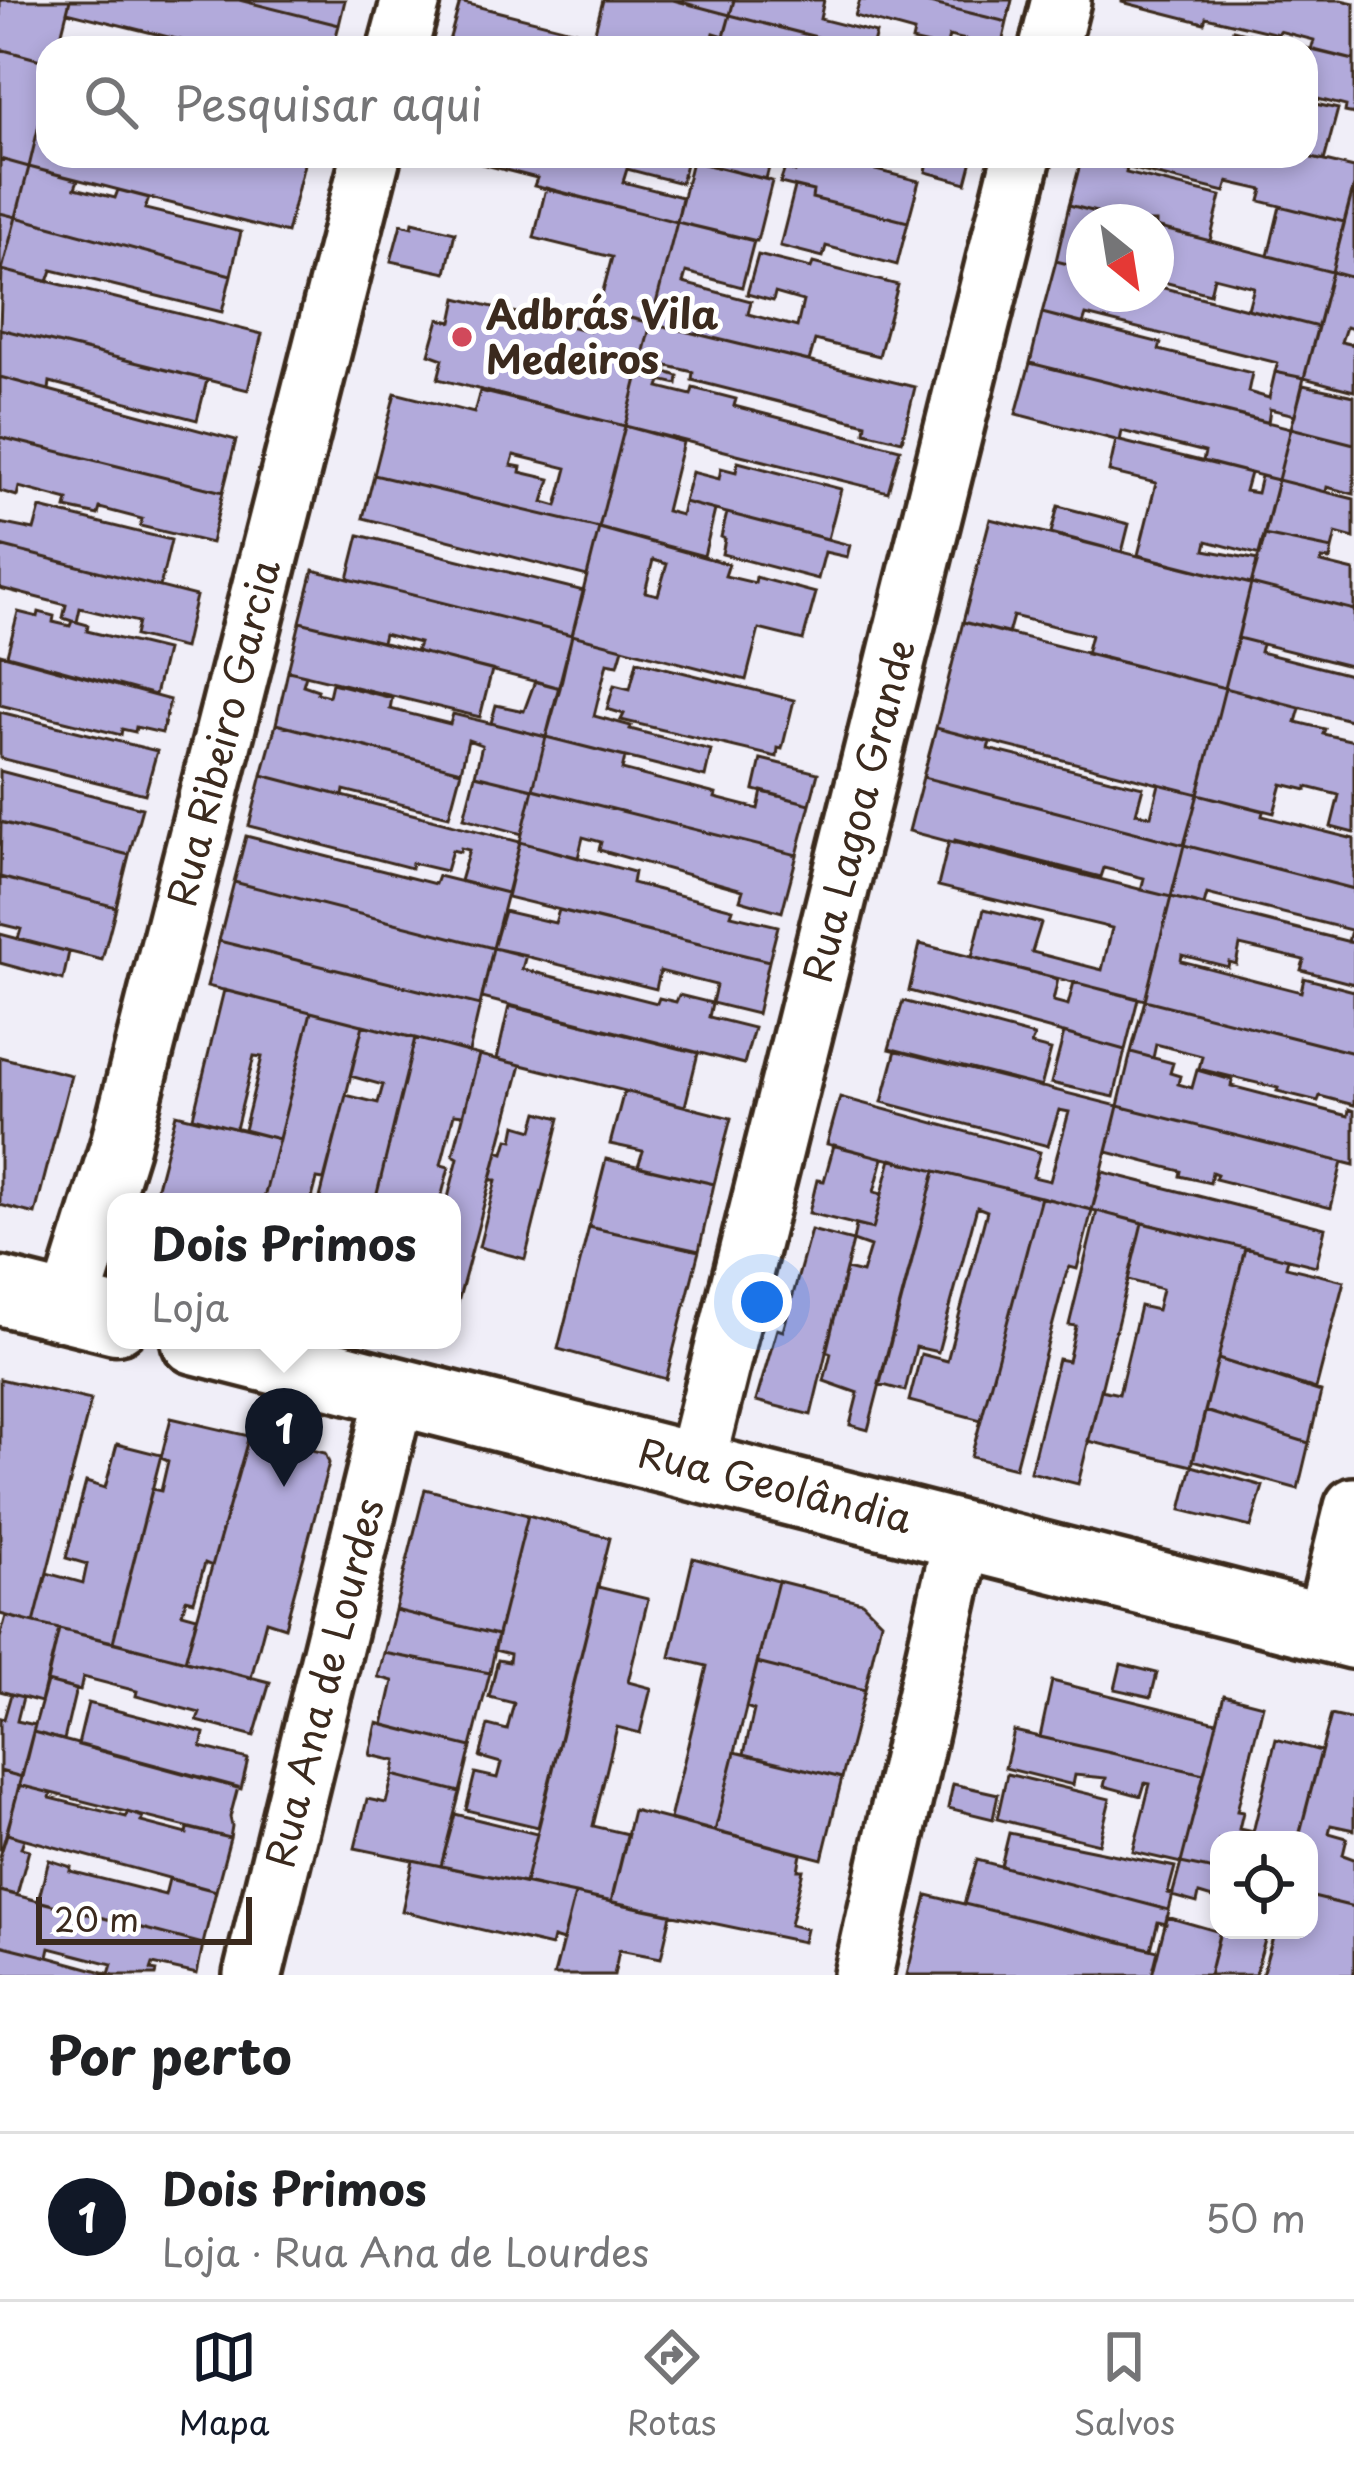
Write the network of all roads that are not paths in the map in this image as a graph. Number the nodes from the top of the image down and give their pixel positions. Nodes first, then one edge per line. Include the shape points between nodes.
1 (411, 0) edge
2 (1061, 0) edge
3 (401, 36) edge
4 (1052, 36) edge
5 (368, 168) edge
6 (1019, 168) edge
7 (113, 1193) edge
8 (107, 1231) edge
9 (0, 1291) edge
10 (93, 1314) edge
11 (230, 1349) edge
12 (396, 1391) junction
13 (695, 1466) junction
14 (1354, 1507) edge
15 (963, 1534) junction
16 (1339, 1632) edge
17 (254, 1975) edge
18 (863, 1975) edge

1 - 3 street
2 - 4 street
5 - 7 street, Rua Ribeiro Garcia
6 - 13 street, Rua Lagoa Grande
8 - 10 street, Rua Ribeiro Garcia
9 - 10 street
11 - 12 street, Rua Geolândia
12 - 13 street, Rua Geolândia
12 - 17 street, Rua Ana de Lourdes
13 - 15 street, Rua Geolândia
14 - 16 street
15 - 16 street, Rua Geolândia
15 - 18 street

